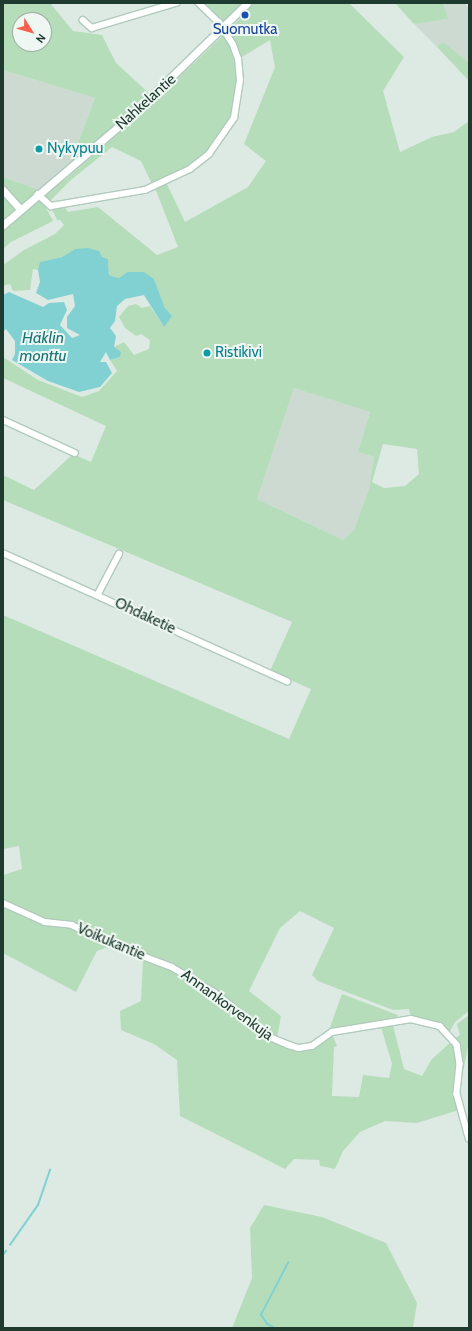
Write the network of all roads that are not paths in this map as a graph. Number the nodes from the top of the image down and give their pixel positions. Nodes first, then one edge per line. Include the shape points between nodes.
1 (176, 3) edge
2 (198, 3) edge
3 (247, 3) edge
4 (83, 20) dead end
5 (223, 29) junction
6 (3, 190) edge
7 (38, 194) junction
8 (20, 209) junction
9 (3, 225) edge
10 (3, 420) edge
11 (76, 453) dead end
12 (3, 553) edge
13 (119, 554) dead end
14 (98, 594) junction
15 (287, 681) dead end
16 (3, 903) edge
17 (151, 959) joint
18 (469, 1138) edge

1 - 4 street via 92,28
2 - 5 street
3 - 5 main road, Nahkelantie
5 - 7 main road, Nahkelantie via 134,114
5 - 7 street via 238,59 240,81 234,118 209,154 190,168 146,190 51,206
6 - 8 main road
7 - 8 main road, Nahkelantie
8 - 9 main road, Nahkelantie
10 - 11 street
12 - 14 street, Ohdaketie
13 - 14 street
14 - 15 street, Ohdaketie
16 - 17 street, Voikukantie via 45,922 72,925 110,944
17 - 18 street, Annankorvenkuja via 172,966 196,979 270,1037 299,1048 312,1046 332,1032 411,1019 440,1026 458,1045 460,1064 457,1094

